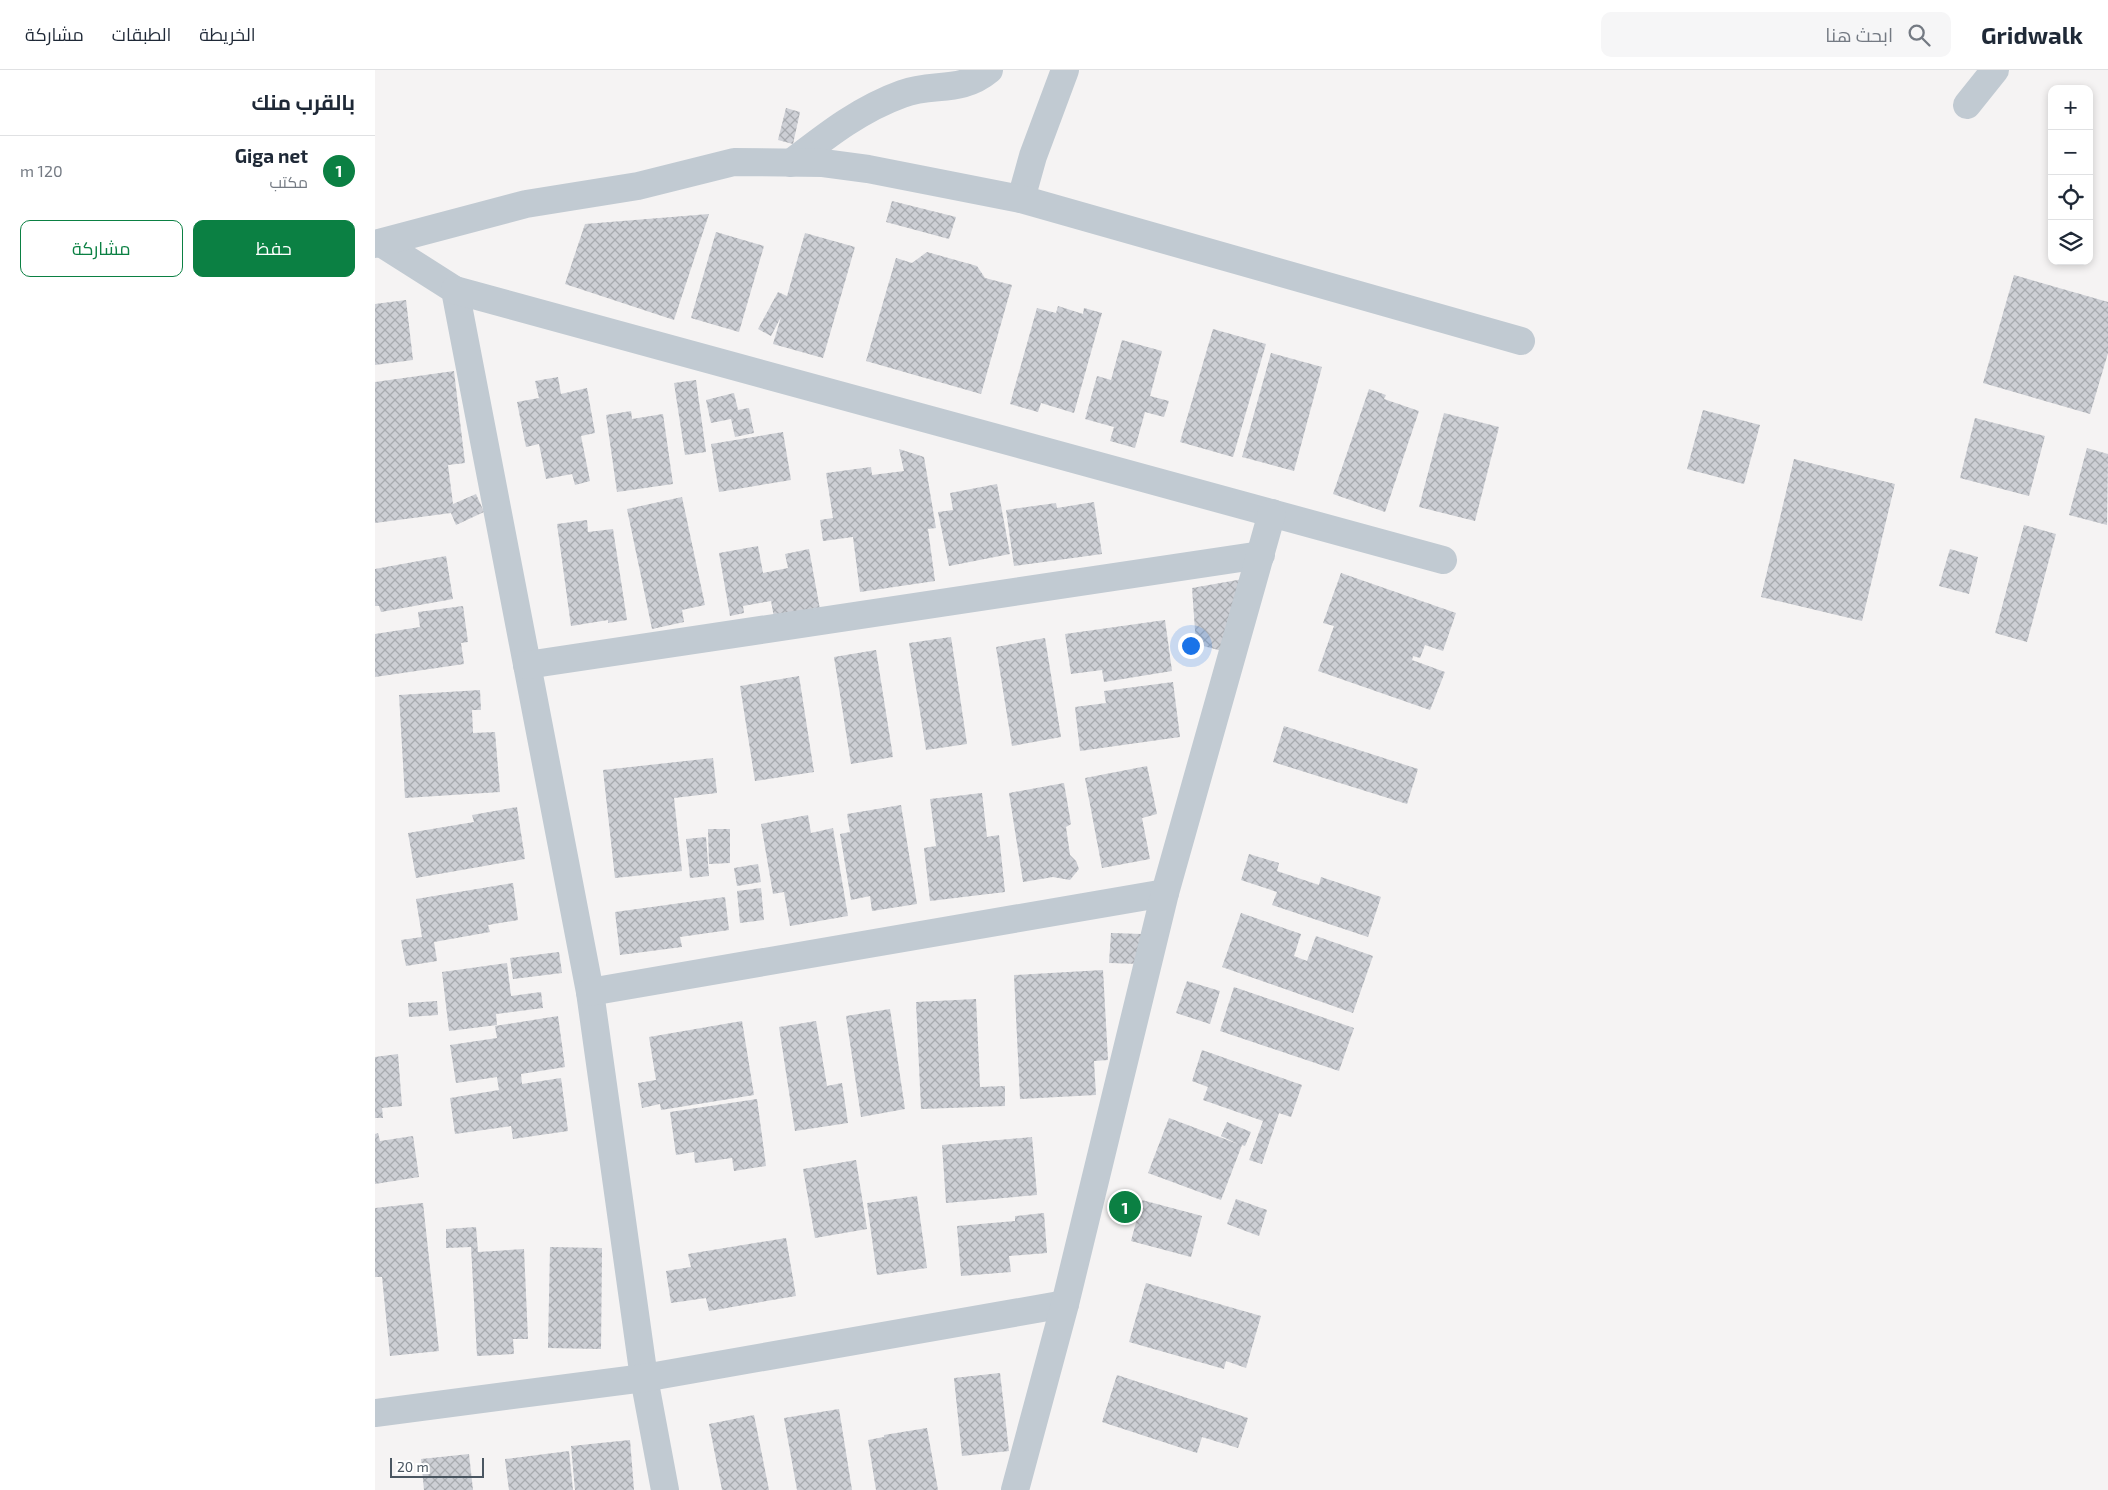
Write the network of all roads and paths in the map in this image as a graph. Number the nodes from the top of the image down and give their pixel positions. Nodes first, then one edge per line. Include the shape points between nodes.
1 (989, 70) edge
2 (1065, 70) edge
3 (1995, 70) edge
4 (1967, 105) dead end
5 (791, 162) junction
6 (1021, 200) junction
7 (378, 244) edge
8 (455, 290) junction
9 (1521, 341) dead end
10 (1272, 513) junction
11 (1261, 555) junction
12 (1443, 560) dead end
13 (527, 665) junction
14 (1165, 893) junction
15 (590, 992) junction
16 (1065, 1304) junction
17 (644, 1378) junction
18 (375, 1413) edge
19 (665, 1490) edge
20 (1015, 1490) edge

1 - 5 street via 966,84 920,89 872,106
2 - 6 street via 1033,156
3 - 4 street
5 - 6 street via 868,169
5 - 7 street via 734,162 638,186 526,204
6 - 9 street
7 - 8 street
8 - 10 street
8 - 13 street
10 - 11 street
10 - 12 street
11 - 13 street
11 - 14 street
13 - 15 street
14 - 15 street
14 - 16 street
15 - 17 street
16 - 17 street
16 - 20 street
17 - 18 street
17 - 19 street

